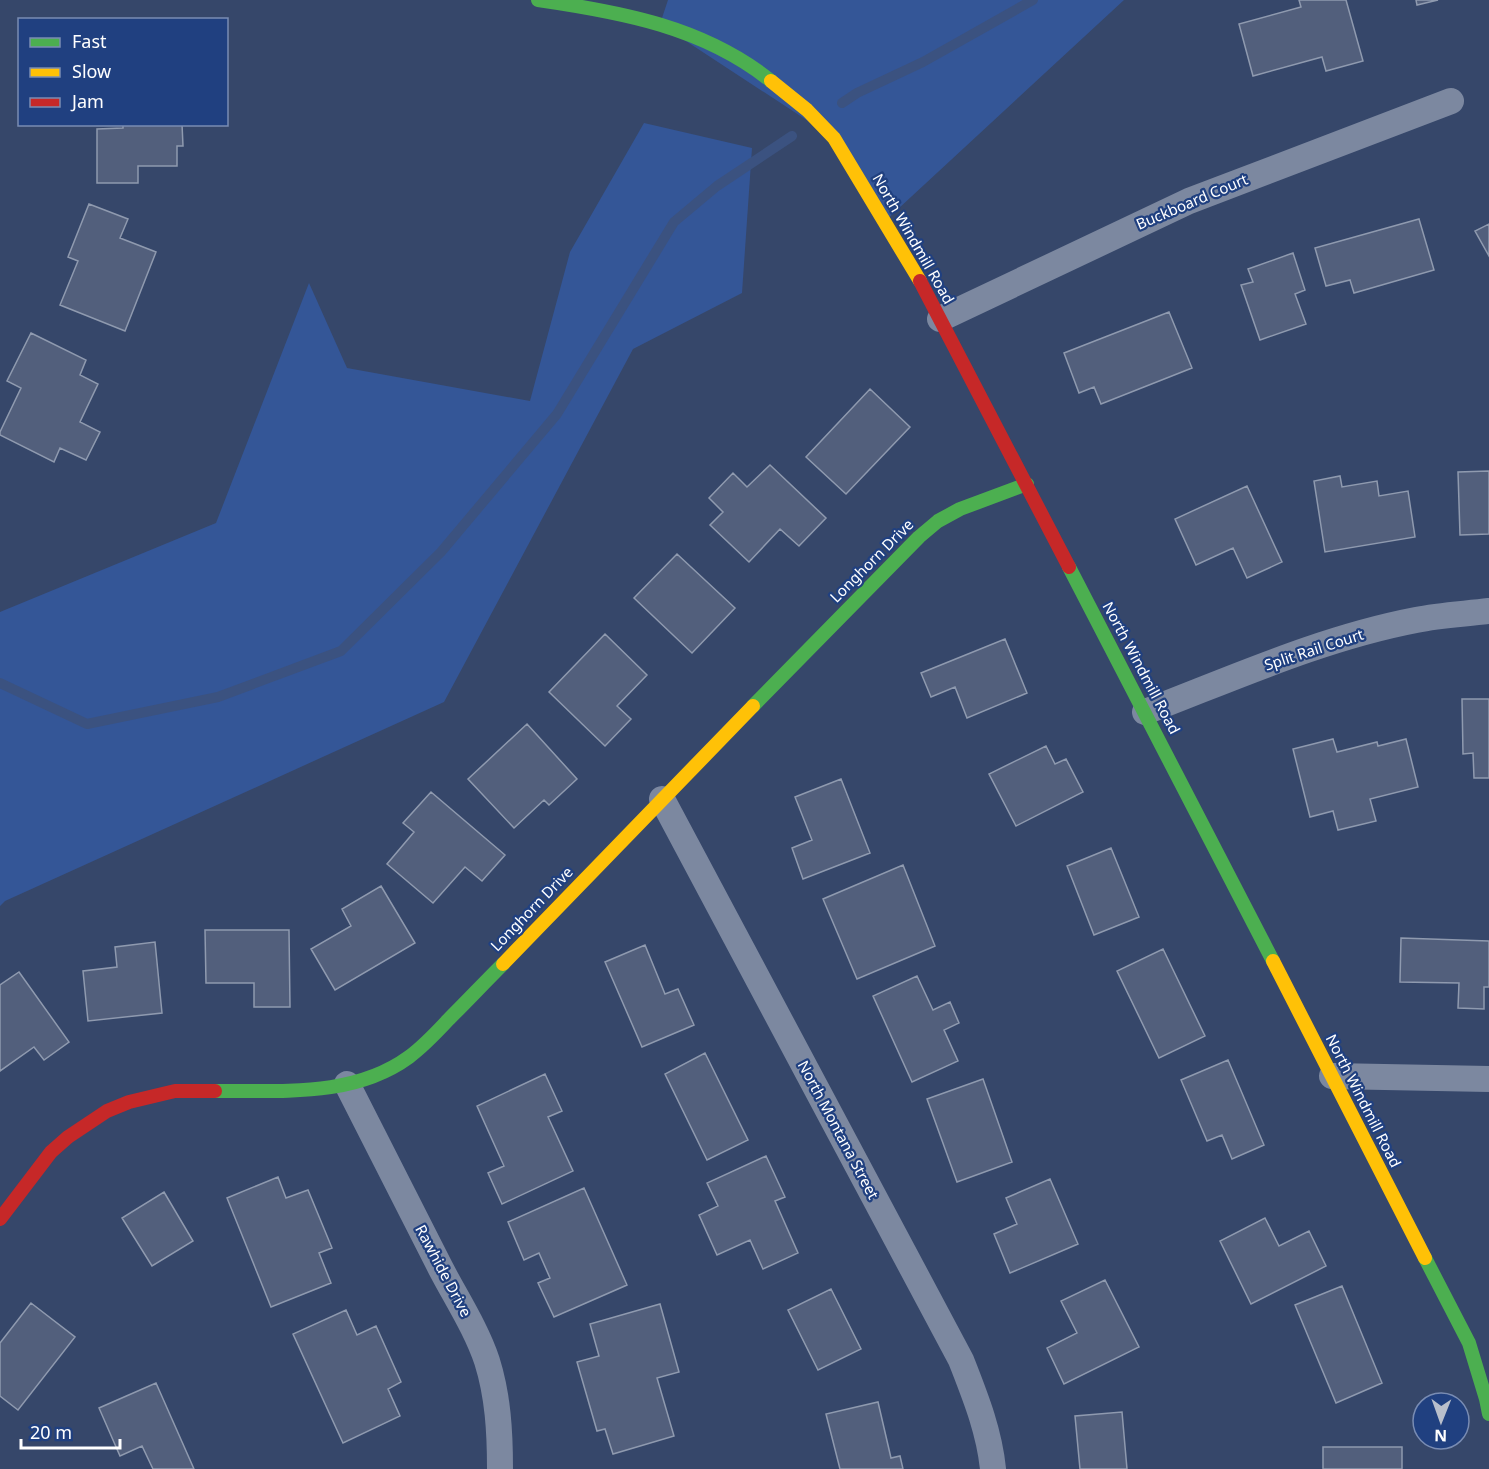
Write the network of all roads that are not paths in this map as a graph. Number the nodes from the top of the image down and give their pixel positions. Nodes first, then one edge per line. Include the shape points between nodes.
1 (538, 0) edge
2 (1451, 101) dead end
3 (940, 319) junction
4 (1027, 484) junction
5 (1489, 612) edge
6 (1145, 712) junction
7 (662, 799) junction
8 (1332, 1076) junction
9 (1489, 1079) edge
10 (347, 1084) junction
11 (0, 1219) edge
12 (1489, 1414) edge
13 (500, 1469) edge
14 (993, 1469) edge

1 - 3 street, North Windmill Road via 593,8 676,29 727,52 761,73 834,138
2 - 3 street, Buckboard Court via 1189,201
3 - 4 street, North Windmill Road
4 - 6 street, North Windmill Road
4 - 7 street, Longhorn Drive via 960,509 919,537
5 - 6 street, Split Rail Court via 1415,620 1364,633 1304,651
6 - 8 street, North Windmill Road
7 - 10 street, Longhorn Drive via 426,1043 390,1069
7 - 14 street, North Montana Street via 961,1360 981,1411
8 - 9 street
8 - 12 street, North Windmill Road via 1469,1343
10 - 11 street, Longhorn Drive via 311,1090 175,1091 129,1102 98,1117 51,1152
10 - 13 street, Rawhide Drive via 487,1360 495,1393

